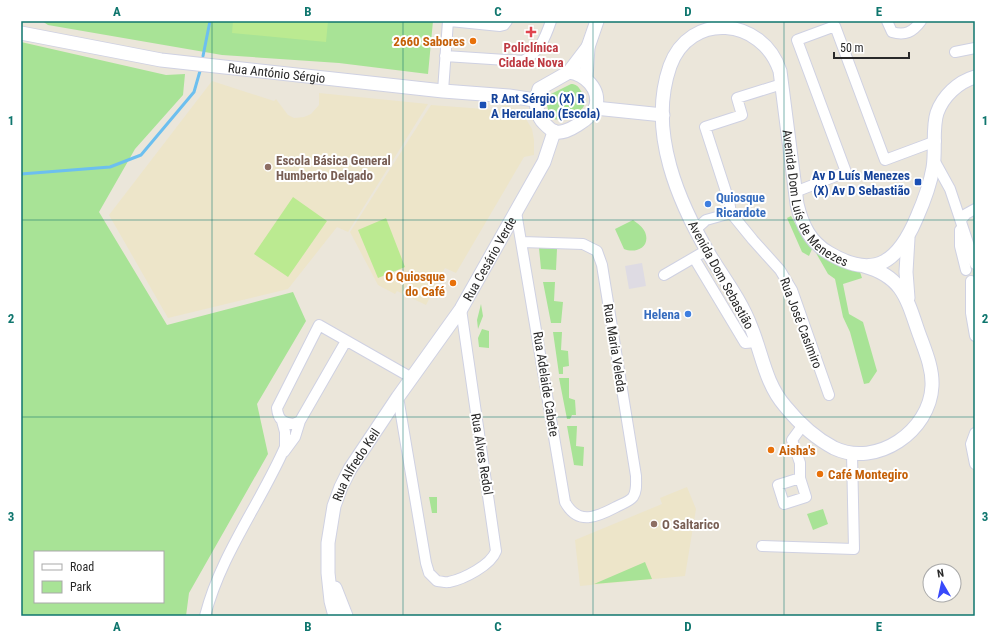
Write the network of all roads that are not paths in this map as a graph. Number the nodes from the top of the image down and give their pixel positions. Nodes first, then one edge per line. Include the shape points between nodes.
1 (449, 21) edge
2 (507, 21) edge
3 (551, 21) edge
4 (597, 21) edge
5 (887, 21) edge
6 (921, 21) edge
7 (21, 33) edge
8 (588, 47) junction
9 (975, 48) edge
10 (955, 52) dead end
11 (445, 56) junction
12 (569, 72) junction
13 (975, 77) edge
14 (586, 78) junction
15 (782, 84) junction
16 (443, 91) junction
17 (535, 100) junction
18 (595, 108) junction
19 (663, 115) junction
20 (554, 132) junction
21 (936, 142) junction
22 (934, 160) junction
23 (795, 192) junction
24 (975, 209) edge
25 (516, 212) junction
26 (731, 213) junction
27 (960, 220) junction
28 (695, 230) junction
29 (908, 238) junction
30 (522, 242) junction
31 (707, 250) junction
32 (694, 258) junction
33 (864, 266) junction
34 (972, 267) edge
35 (664, 275) dead end
36 (973, 281) edge
37 (908, 299) junction
38 (461, 309) junction
39 (975, 336) edge
40 (346, 341) junction
41 (756, 342) junction
42 (412, 378) junction
43 (829, 395) dead end
44 (398, 397) junction
45 (282, 421) junction
46 (300, 421) junction
47 (803, 425) junction
48 (975, 432) edge
49 (852, 453) junction
50 (282, 455) junction
51 (975, 464) edge
52 (800, 478) dead end
53 (612, 509) joint
54 (762, 546) dead end
55 (328, 562) junction
56 (205, 616) edge
57 (335, 616) edge
58 (346, 616) edge

1 - 2 street via 500,26
1 - 11 street
3 - 11 street via 546,38 533,55 522,61
4 - 8 street
5 - 6 street via 892,32 900,35 916,29
7 - 16 street, Rua António Sérgio via 161,60
8 - 12 street
8 - 14 street
9 - 10 street
11 - 16 street
12 - 14 street via 578,73
12 - 17 street via 539,89
13 - 21 street, Avenida Dom Luís de Menezes via 956,86 942,104 937,113
14 - 18 street via 596,99
15 - 19 street, Avenida Dom Luís de Menezes via 776,60 760,40 733,28 705,31 693,36 676,53 667,77
15 - 23 street, Avenida Dom Luís de Menezes
15 - 26 street via 737,98 742,115 705,127
16 - 17 street, Rua António Sérgio
17 - 20 street via 542,121
18 - 19 street
18 - 20 street via 583,122 563,132
19 - 28 street, Avenida Dom Sebastião via 666,151 673,179
20 - 25 street, Rua Cesário Verde via 544,162
21 - 22 street, Avenida Dom Luís de Menezes
21 - 23 street via 885,160 835,26 796,40 846,172
22 - 27 street via 950,189
22 - 29 street, Avenida Dom Luís de Menezes via 927,193
23 - 33 street, Avenida Dom Luís de Menezes via 800,219 812,240 828,253 846,262
24 - 27 street
25 - 30 street, Rua Adelaide Cabete
25 - 38 street, Rua Cesário Verde
26 - 28 street via 706,220
26 - 43 street, Rua José Casimiro via 780,270 792,290
27 - 34 street
28 - 31 street, Avenida Dom Sebastião
29 - 33 street, Avenida Dom Luís de Menezes via 888,261
29 - 37 street
30 - 53 street, Rua Adelaide Cabete via 565,502 569,509 586,518
30 - 53 street, Rua Maria Veleda via 583,244 597,251 602,265 637,489 632,498
31 - 32 street
31 - 41 street, Avenida Dom Sebastião via 742,307
32 - 35 street
32 - 41 street via 745,343
33 - 37 street via 888,276 902,288
34 - 36 street via 966,276
36 - 39 street via 971,313
37 - 49 street, Avenida Dom Sebastião via 930,366 930,399 915,427 900,441 882,450
38 - 42 street, Rua Cesário Verde
38 - 44 street, Rua Alves Redol via 496,544 494,558 488,564 459,579 437,581 429,572
40 - 42 street
40 - 45 street via 319,325 277,408
40 - 46 street
41 - 47 street, Avenida Dom Sebastião via 772,388 784,406
42 - 44 street, Rua Alfredo Keil
44 - 55 street, Rua Alfredo Keil via 341,486 330,524
45 - 46 street via 294,424
45 - 50 street via 286,440
46 - 50 street via 295,437
47 - 49 street, Avenida Dom Sebastião via 835,448
47 - 52 street via 792,440 800,463
48 - 51 street via 971,444
49 - 54 street via 854,548
50 - 56 street via 226,557
55 - 57 street, Rua Alfredo Keil via 331,601
55 - 58 street, Rua Alfredo Keil

